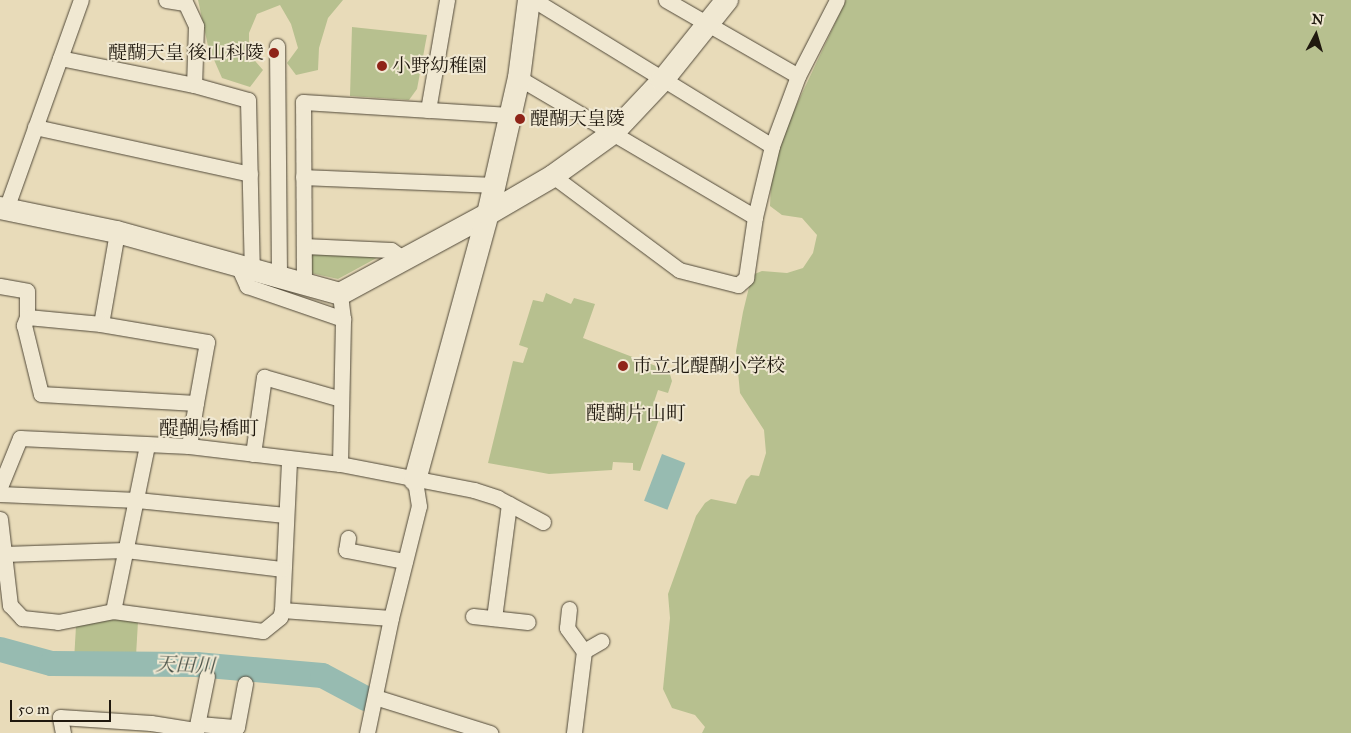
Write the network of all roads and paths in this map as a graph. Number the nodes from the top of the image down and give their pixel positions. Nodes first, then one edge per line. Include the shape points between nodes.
1 (80, 0) edge
2 (166, 0) edge
3 (447, 0) edge
4 (529, 0) edge
5 (534, 0) edge
6 (666, 0) edge
7 (726, 0) edge
8 (837, 0) edge
9 (184, 2) edge
10 (709, 26) junction
11 (276, 46) dead end
12 (60, 58) junction
13 (798, 76) junction
14 (519, 78) junction
15 (662, 81) junction
16 (194, 85) junction
17 (428, 110) junction
18 (510, 115) junction
19 (35, 127) junction
20 (613, 133) junction
21 (772, 146) junction
22 (250, 174) junction
23 (553, 176) junction
24 (303, 177) junction
25 (494, 185) junction
26 (3, 209) edge
27 (488, 214) junction
28 (755, 217) junction
29 (118, 232) junction
30 (304, 246) junction
31 (404, 260) junction
32 (246, 270) junction
33 (280, 279) junction
34 (0, 286) edge
35 (304, 286) junction
36 (340, 294) junction
37 (27, 318) junction
38 (343, 319) junction
39 (101, 324) junction
40 (341, 399) junction
41 (196, 404) junction
42 (147, 445) junction
43 (189, 446) junction
44 (253, 454) junction
45 (289, 459) junction
46 (340, 464) junction
47 (415, 480) junction
48 (0, 487) edge
49 (0, 494) edge
50 (137, 500) junction
51 (509, 504) junction
52 (285, 515) junction
53 (0, 519) edge
54 (543, 522) dead end
55 (348, 538) dead end
56 (125, 550) junction
57 (4, 554) junction
58 (405, 561) junction
59 (282, 569) junction
60 (569, 609) dead end
61 (282, 610) junction
62 (113, 611) junction
63 (473, 616) dead end
64 (391, 618) junction
65 (494, 618) junction
66 (528, 622) dead end
67 (601, 641) dead end
68 (584, 651) junction
69 (207, 676) dead end
70 (245, 684) dead end
71 (376, 697) junction
72 (197, 729) edge
73 (63, 733) edge
74 (367, 733) edge
75 (490, 733) edge
76 (574, 733) edge

1 - 12 street
2 - 9 street
3 - 17 street
4 - 14 street
5 - 15 street
6 - 10 street
7 - 10 street
8 - 13 street
9 - 16 street via 196,26
10 - 13 street
10 - 15 street
11 - 33 street
12 - 16 street
12 - 19 street
13 - 21 street
14 - 18 street
14 - 20 street
15 - 20 street
15 - 21 street
16 - 22 street via 248,100
17 - 18 street
17 - 24 street via 303,102
18 - 25 street
19 - 22 street
19 - 26 street
20 - 23 street
20 - 28 street
21 - 28 street
22 - 32 street
23 - 27 street
23 - 28 street via 679,270 738,285 746,278
24 - 25 street
24 - 30 street
25 - 27 street
26 - 29 street
27 - 31 street
27 - 47 street
29 - 32 street
29 - 39 street
30 - 31 street via 392,250
30 - 35 street
31 - 36 street
32 - 33 street
32 - 38 street via 247,286
33 - 35 street
34 - 37 street via 27,291
35 - 36 street
36 - 38 street
37 - 39 street
37 - 41 street via 24,325 41,394
38 - 40 street
39 - 41 street via 207,342
40 - 44 street via 264,377
40 - 46 street
41 - 43 street
42 - 43 street
42 - 48 street via 20,438
42 - 50 street
43 - 44 street
44 - 45 street
45 - 46 street
45 - 52 street
46 - 47 street
47 - 51 street via 474,490
47 - 58 street via 419,506
49 - 50 street
50 - 52 street
50 - 56 street
51 - 54 street
51 - 65 street
52 - 59 street
53 - 57 street
55 - 58 street via 346,550
56 - 57 street
56 - 59 street
56 - 62 street
57 - 62 street via 10,605 22,618 58,622
58 - 64 street
59 - 61 street
60 - 68 street via 568,628
61 - 62 street via 280,617 263,631
61 - 64 street
63 - 65 street
64 - 71 street
65 - 66 street
67 - 68 street
68 - 76 street
69 - 72 street
70 - 72 street via 237,726
71 - 74 street
71 - 75 street
72 - 73 street via 60,717

